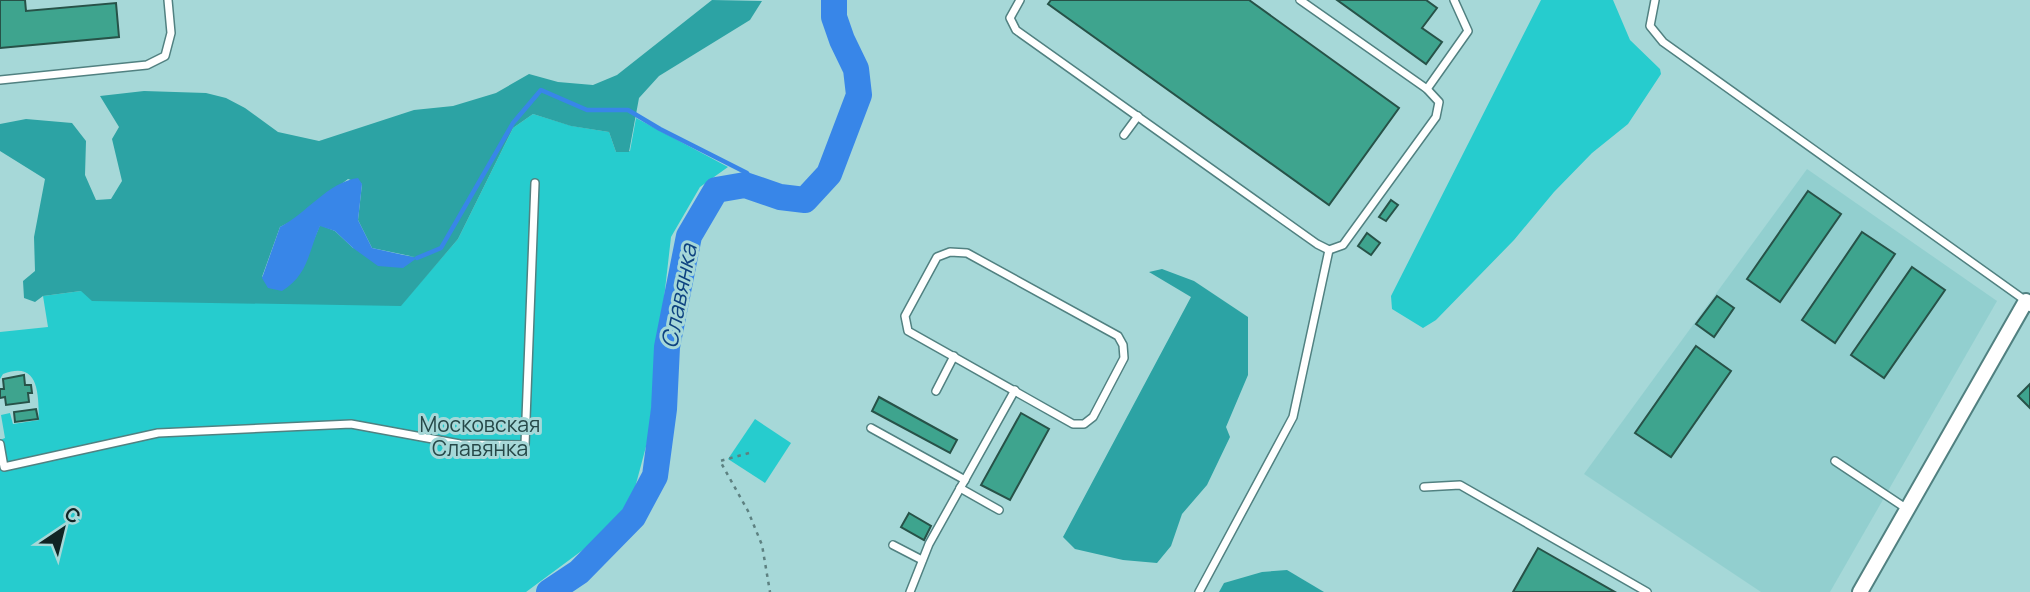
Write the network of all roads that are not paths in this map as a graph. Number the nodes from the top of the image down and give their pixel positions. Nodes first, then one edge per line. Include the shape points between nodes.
1 (168, 0) edge
2 (1020, 0) edge
3 (1300, 0) edge
4 (1454, 0) edge
5 (1655, 0) edge
6 (0, 80) edge
7 (1427, 89) junction
8 (1138, 116) junction
9 (1124, 135) dead end
10 (535, 183) dead end
11 (1329, 250) junction
12 (2028, 302) edge
13 (954, 356) junction
14 (1015, 390) junction
15 (936, 391) dead end
16 (872, 428) dead end
17 (0, 444) edge
18 (1835, 461) dead end
19 (2, 468) edge
20 (965, 480) junction
21 (1424, 487) dead end
22 (960, 488) junction
23 (1907, 509) junction
24 (999, 510) dead end
25 (893, 545) dead end
26 (922, 560) junction
27 (910, 592) edge
28 (1199, 592) edge
29 (1647, 592) edge
30 (1860, 592) edge

1 - 6 lane via 172,33 165,56 147,65
2 - 8 lane via 1010,18 1016,30
3 - 7 lane
4 - 7 lane via 1468,31
5 - 12 lane via 1650,26 1663,43
7 - 11 lane via 1439,102 1436,117 1343,245
8 - 9 lane
8 - 11 lane
10 - 19 lane via 525,445 460,444 351,424 158,433
11 - 28 lane via 1293,417
12 - 23 street
13 - 14 lane
13 - 14 lane via 908,331 905,316 937,257 950,252 967,253 1118,336 1123,345 1124,358 1093,416 1084,424 1073,424
13 - 15 lane
14 - 20 lane
16 - 20 lane
17 - 19 lane
18 - 23 lane
20 - 22 lane
21 - 29 lane via 1460,485
22 - 24 lane
22 - 26 lane
23 - 30 street
25 - 26 lane
26 - 27 lane

